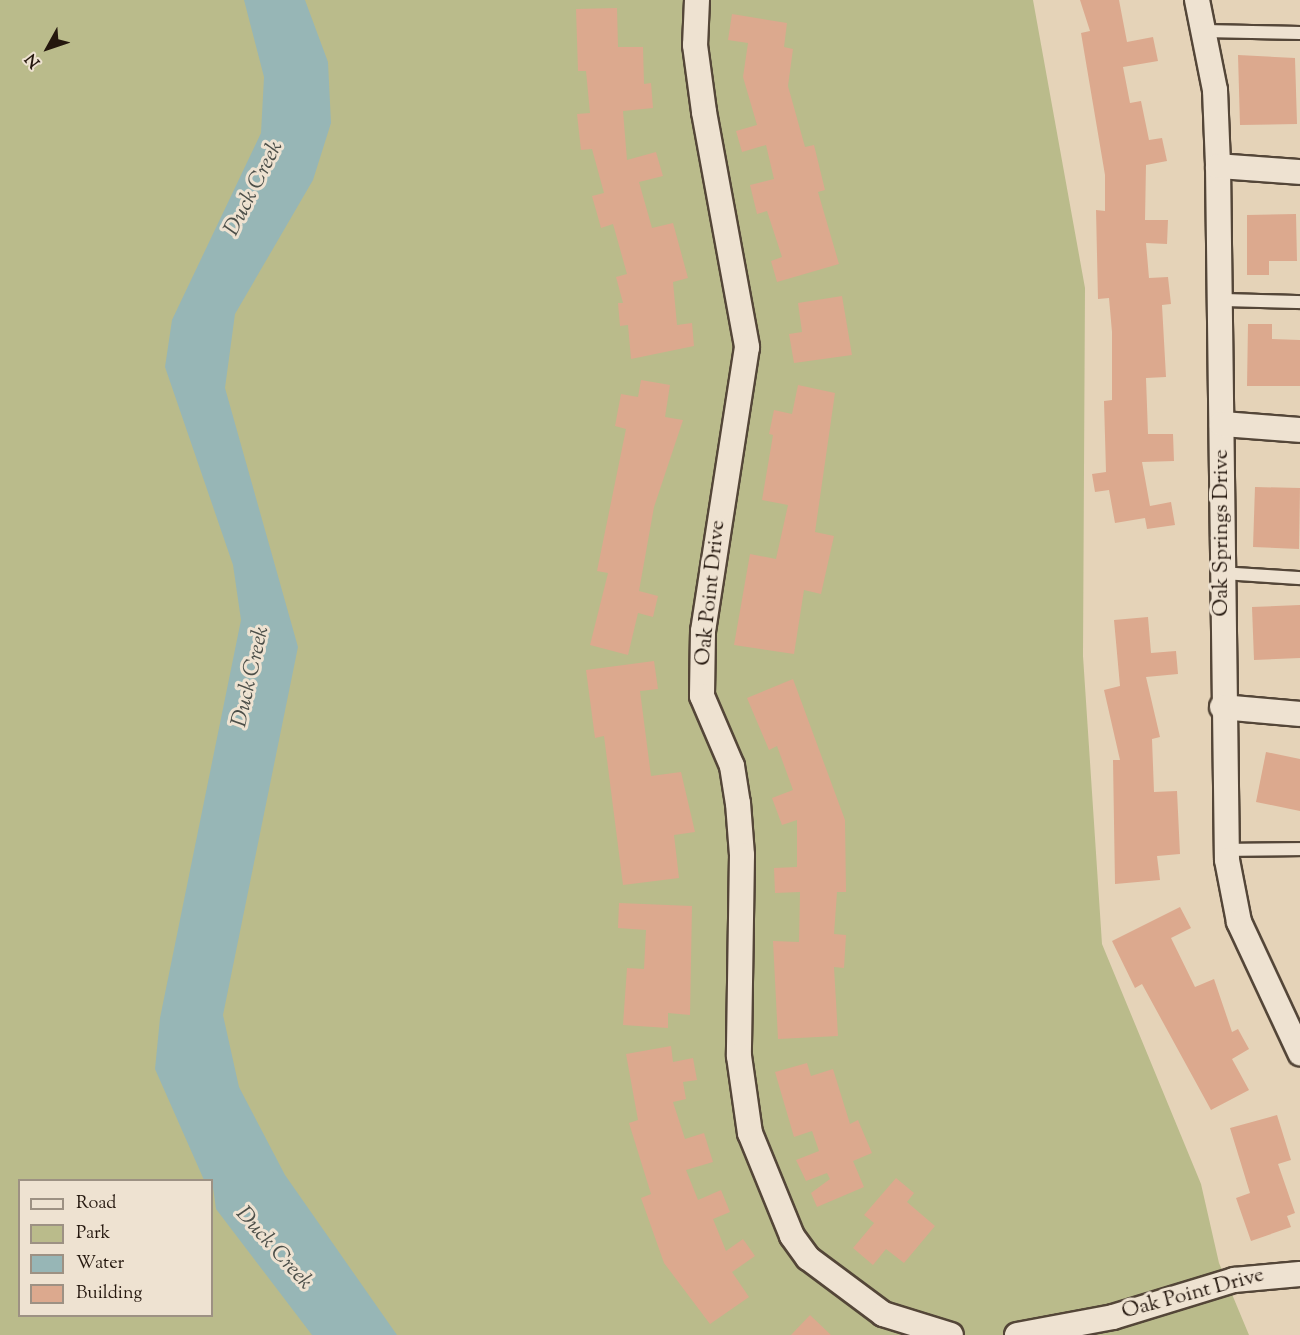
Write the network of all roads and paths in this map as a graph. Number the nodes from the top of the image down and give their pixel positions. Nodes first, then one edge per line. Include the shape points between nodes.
1 (697, 0) edge
2 (1197, 0) edge
3 (1204, 31) junction
4 (1300, 33) edge
5 (1218, 166) junction
6 (1300, 172) edge
7 (1221, 300) junction
8 (1300, 302) edge
9 (1222, 424) junction
10 (1300, 430) edge
11 (1222, 573) junction
12 (1300, 578) edge
13 (1222, 707) junction
14 (1300, 714) edge
15 (1300, 849) edge
16 (1226, 850) junction
17 (1299, 1050) edge
18 (1300, 1274) edge
19 (951, 1335) edge
20 (1017, 1335) edge

1 - 19 street, Oak Point Drive via 695,45 704,112 747,346 703,631 702,696 732,766 738,802 742,855 739,1056 750,1133 792,1236 808,1258 883,1314
2 - 3 street, Oak Springs Drive
3 - 4 lane
3 - 5 street, Oak Springs Drive via 1215,90
5 - 6 street
5 - 7 street, Oak Springs Drive
7 - 8 lane
7 - 9 street, Oak Springs Drive
9 - 10 street
9 - 11 street, Oak Springs Drive
11 - 12 lane
11 - 13 street, Oak Springs Drive
13 - 14 street
13 - 16 street, Oak Springs Drive
15 - 16 lane
16 - 17 street, Oak Springs Drive via 1239,922
18 - 20 street, Oak Point Drive via 1234,1280 1113,1317

